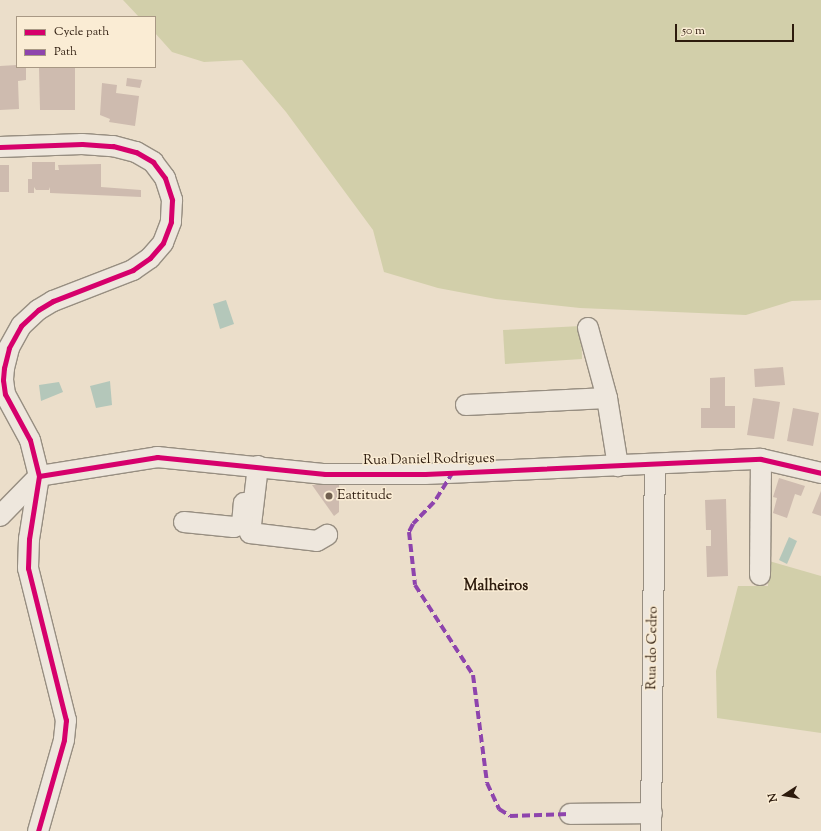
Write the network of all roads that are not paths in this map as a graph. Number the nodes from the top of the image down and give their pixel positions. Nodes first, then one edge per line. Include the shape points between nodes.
1 (0, 146) edge
2 (588, 328) dead end
3 (608, 398) junction
4 (466, 405) dead end
5 (761, 459) junction
6 (655, 465) junction
7 (254, 466) junction
8 (618, 466) junction
9 (821, 473) edge
10 (39, 476) junction
11 (0, 516) edge
12 (184, 522) dead end
13 (327, 535) dead end
14 (760, 575) dead end
15 (570, 814) dead end
16 (652, 822) edge
17 (38, 831) edge

1 - 10 street via 82,144 113,146 136,152 153,162 165,178 172,200 171,222 163,243 150,258 134,270 53,301 38,310 21,326 9,348 3,380 5,394 30,440
2 - 3 street
3 - 4 street
3 - 8 street
5 - 6 street, Rua Daniel Rodrigues
5 - 9 street, Rua Daniel Rodrigues
5 - 14 street
6 - 8 street, Rua Daniel Rodrigues
6 - 16 street, Rua do Cedro
7 - 8 street, Rua Daniel Rodrigues via 325,474 425,474
7 - 10 street, Rua Daniel Rodrigues via 157,457
7 - 12 street via 242,524 234,527
7 - 13 street via 250,533 317,541
10 - 11 street
10 - 17 street via 29,539 28,568 66,720 64,740
15 - 16 street

